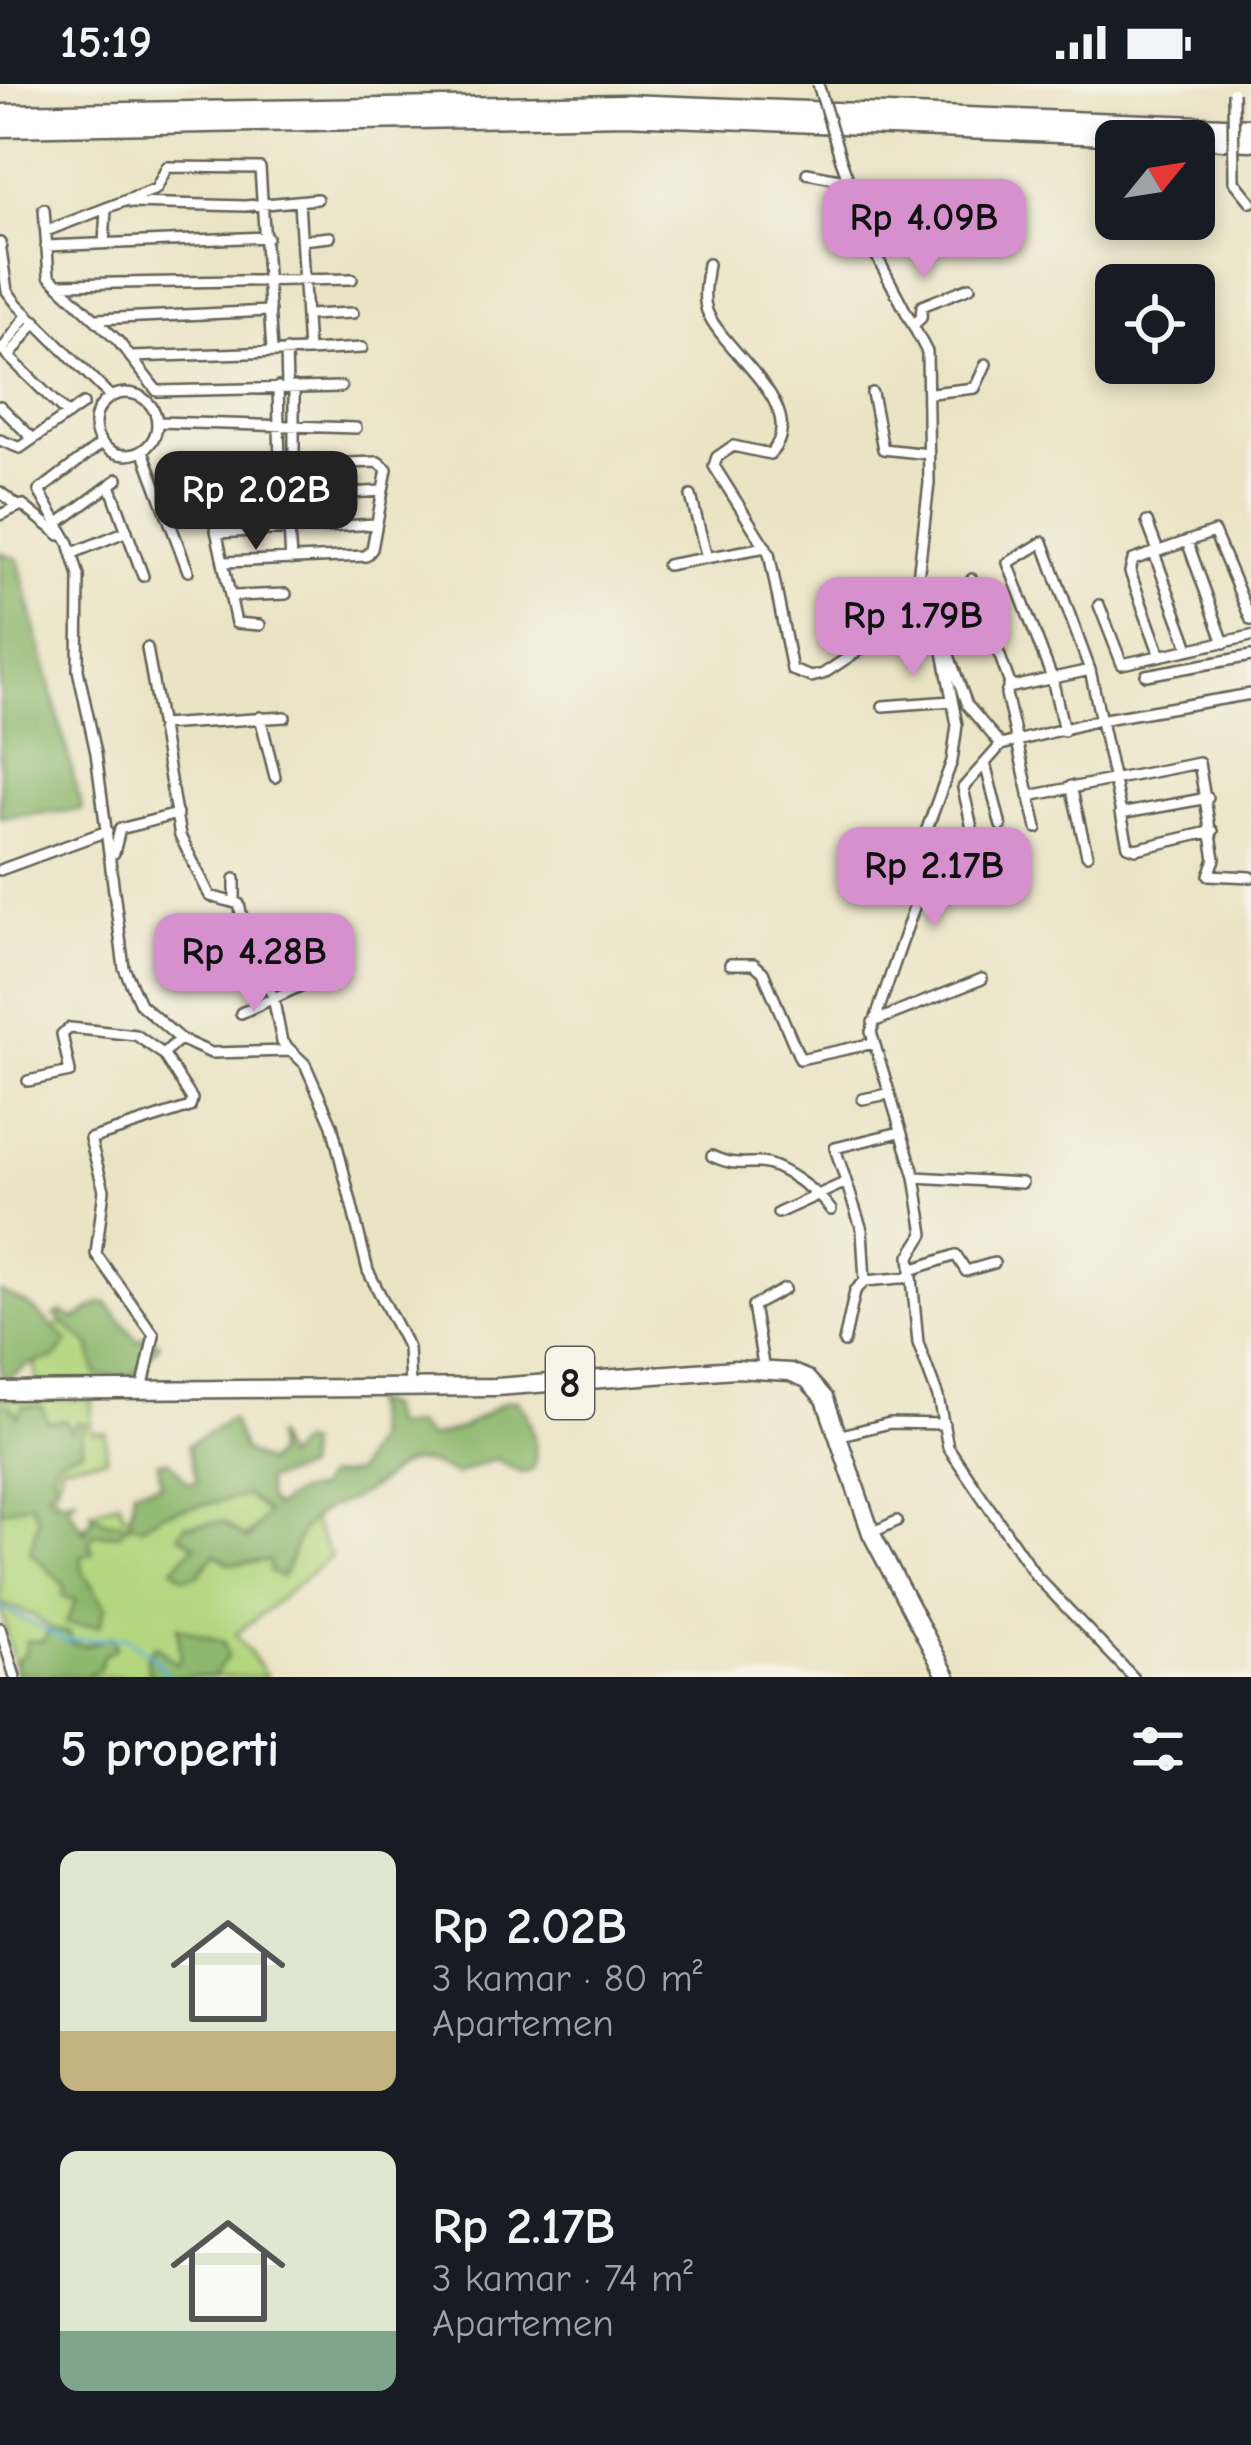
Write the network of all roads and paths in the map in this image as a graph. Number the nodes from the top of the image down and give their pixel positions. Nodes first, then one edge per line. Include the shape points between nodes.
1 (818, 84) edge
2 (1233, 88) edge
3 (0, 113) edge
4 (1251, 127) edge
5 (0, 128) edge
6 (1251, 142) edge
7 (807, 173) dead end
8 (850, 181) junction
9 (158, 187) junction
10 (317, 199) dead end
11 (299, 201) junction
12 (1251, 202) edge
13 (124, 203) junction
14 (266, 203) junction
15 (160, 206) junction
16 (44, 209) dead end
17 (106, 209) junction
18 (46, 231) junction
19 (267, 237) junction
20 (329, 237) dead end
21 (302, 240) junction
22 (0, 243) edge
23 (104, 244) junction
24 (46, 246) junction
25 (708, 264) dead end
26 (269, 279) junction
27 (304, 279) junction
28 (352, 279) dead end
29 (58, 284) junction
30 (970, 287) dead end
31 (270, 311) junction
32 (353, 313) dead end
33 (308, 315) junction
34 (32, 318) junction
35 (97, 319) junction
36 (913, 325) junction
37 (362, 348) dead end
38 (272, 350) junction
39 (286, 351) junction
40 (308, 351) junction
41 (3, 354) edge
42 (132, 357) junction
43 (986, 364) dead end
44 (286, 387) junction
45 (341, 388) dead end
46 (872, 393) dead end
47 (931, 393) junction
48 (111, 397) junction
49 (83, 404) dead end
50 (0, 406) edge
51 (68, 415) junction
52 (158, 422) junction
53 (278, 427) junction
54 (294, 428) junction
55 (356, 428) dead end
56 (33, 439) junction
57 (0, 440) edge
58 (101, 443) junction
59 (143, 451) junction
60 (928, 454) junction
61 (286, 465) junction
62 (382, 491) junction
63 (0, 492) edge
64 (289, 494) junction
65 (691, 496) dead end
66 (209, 502) junction
67 (18, 506) junction
68 (0, 515) edge
69 (1147, 523) dead end
70 (57, 524) junction
71 (376, 524) junction
72 (291, 527) junction
73 (127, 531) junction
74 (218, 533) junction
75 (1186, 542) junction
76 (71, 548) junction
77 (766, 548) junction
78 (1156, 552) junction
79 (707, 558) junction
80 (291, 560) junction
81 (225, 562) junction
82 (667, 566) dead end
83 (188, 571) dead end
84 (143, 576) dead end
85 (972, 579) dead end
86 (286, 594) dead end
87 (233, 596) junction
88 (1099, 605) dead end
89 (926, 606) junction
90 (1251, 620) edge
91 (260, 625) dead end
92 (939, 631) junction
93 (1251, 636) edge
94 (1224, 643) junction
95 (147, 648) dead end
96 (1189, 649) junction
97 (1160, 656) junction
98 (1251, 656) edge
99 (1090, 670) junction
100 (1146, 675) dead end
101 (1052, 678) junction
102 (1008, 688) junction
103 (1251, 694) edge
104 (952, 701) junction
105 (884, 706) dead end
106 (260, 717) junction
107 (285, 717) dead end
108 (1099, 720) junction
109 (161, 725) junction
110 (1064, 731) junction
111 (1016, 743) junction
112 (1001, 745) junction
113 (986, 763) junction
114 (274, 777) dead end
115 (1113, 777) junction
116 (1070, 786) junction
117 (1029, 796) junction
118 (1208, 797) junction
119 (177, 814) junction
120 (1120, 814) junction
121 (1001, 826) dead end
122 (1037, 828) dead end
123 (107, 831) junction
124 (1213, 831) junction
125 (974, 837) dead end
126 (1087, 855) dead end
127 (0, 870) edge
128 (113, 870) junction
129 (1251, 877) edge
130 (235, 879) dead end
131 (235, 899) junction
132 (730, 964) dead end
133 (317, 970) dead end
134 (982, 979) dead end
135 (273, 1000) junction
136 (241, 1013) dead end
137 (152, 1014) junction
138 (873, 1022) junction
139 (136, 1035) junction
140 (180, 1039) junction
141 (874, 1043) junction
142 (290, 1051) junction
143 (163, 1054) junction
144 (28, 1081) dead end
145 (888, 1094) junction
146 (863, 1100) dead end
147 (900, 1132) junction
148 (712, 1156) dead end
149 (914, 1177) junction
150 (844, 1183) junction
151 (1022, 1183) dead end
152 (816, 1195) junction
153 (831, 1210) dead end
154 (778, 1213) dead end
155 (994, 1263) dead end
156 (912, 1274) junction
157 (865, 1282) junction
158 (785, 1289) dead end
159 (844, 1342) dead end
160 (764, 1370) junction
161 (143, 1386) junction
162 (410, 1387) junction
163 (0, 1391) edge
164 (944, 1424) junction
165 (837, 1436) junction
166 (897, 1521) dead end
167 (872, 1533) junction
168 (0, 1628) edge
169 (11, 1664) junction
170 (0, 1672) edge
171 (15, 1677) edge
172 (947, 1677) edge
173 (1133, 1677) edge

1 - 8 street, bridge
2 - 12 street, bridge via 1234,181
3 - 4 highway via 626,103
5 - 6 highway via 625,116
7 - 8 street
8 - 36 street
9 - 13 street
9 - 14 street via 166,167 252,166 262,173
9 - 15 street
10 - 11 street
11 - 14 street
11 - 21 street
13 - 15 street
13 - 17 street
14 - 15 street
14 - 19 street
16 - 18 street
17 - 18 street
17 - 23 street
18 - 24 street
19 - 23 street
19 - 26 street
20 - 21 street
21 - 27 street
22 - 34 street via 7,291
23 - 24 street
24 - 29 street via 47,272
25 - 77 street via 706,307 781,421 770,454 733,446 714,461
26 - 27 street
26 - 29 street
26 - 31 street
27 - 28 street
27 - 33 street
29 - 35 street
30 - 36 street via 922,306
31 - 35 street
31 - 38 street
32 - 33 street
33 - 40 street
34 - 41 street
34 - 48 street
35 - 42 street
36 - 47 street via 926,348
37 - 40 street
38 - 39 street
38 - 42 street
39 - 40 street
39 - 44 street
41 - 51 street
42 - 44 street via 160,392
43 - 47 street via 975,388
44 - 45 street
44 - 53 street
44 - 54 street
46 - 60 street via 883,449
47 - 60 street
48 - 52 street via 135,394
48 - 58 street via 97,413
49 - 51 street
50 - 56 street
51 - 56 street
52 - 53 street
52 - 59 street
53 - 54 street
53 - 61 street
54 - 55 street
54 - 61 street
56 - 57 street via 20,448
58 - 59 street via 121,456
58 - 70 street via 39,490
59 - 83 street
60 - 89 street via 917,579
61 - 62 street via 382,462
61 - 64 street
61 - 66 street via 190,468
62 - 64 street
62 - 71 street
63 - 67 street
64 - 66 street
64 - 72 street
65 - 79 street
66 - 74 street
67 - 68 street
67 - 76 street
69 - 78 street
70 - 73 street via 114,482
70 - 76 street
71 - 72 street
71 - 80 street via 366,556
72 - 74 street
72 - 80 street
73 - 76 street
73 - 84 street
74 - 81 street
75 - 78 street
75 - 90 street via 1217,536
75 - 94 street
76 - 123 street via 79,576 78,670
77 - 79 street
77 - 89 street via 787,662 801,675 823,674
78 - 96 street
78 - 97 street via 1129,569
79 - 82 street
80 - 81 street
81 - 87 street
85 - 102 street
86 - 87 street
87 - 91 street via 238,625
88 - 97 street via 1120,664
89 - 92 street
92 - 104 street
92 - 112 street via 967,705
93 - 94 street
94 - 96 street
95 - 109 street
96 - 97 street
98 - 100 street
99 - 101 street
99 - 101 street via 1043,542 1009,563
99 - 108 street
101 - 102 street
101 - 110 street
102 - 111 street
103 - 108 street
104 - 105 street
104 - 138 street via 956,744 927,829 937,870 920,890
106 - 107 street
106 - 109 street
106 - 114 street
108 - 110 street
108 - 115 street
109 - 119 street
110 - 111 street
111 - 112 street
111 - 117 street
112 - 113 street
113 - 121 street
113 - 125 street via 963,788
115 - 116 street
115 - 118 street via 1199,763
115 - 120 street
116 - 117 street
116 - 126 street
117 - 122 street
118 - 120 street
118 - 124 street
119 - 128 street via 120,829
119 - 131 street via 208,894
120 - 124 street via 1131,849
123 - 127 street
123 - 128 street
124 - 129 street via 1211,878
128 - 137 street via 124,968
130 - 131 street
131 - 135 street
132 - 141 street via 763,972 800,1059
133 - 135 street
134 - 138 street
135 - 136 street
135 - 142 street
137 - 139 street
137 - 140 street
138 - 141 street
139 - 143 street
139 - 144 street via 70,1028 62,1034 70,1072
140 - 142 street via 211,1053
140 - 143 street
141 - 145 street
142 - 162 street via 305,1064 332,1124 368,1271 406,1343
143 - 161 street via 190,1106 90,1139 104,1184 96,1254 154,1335
145 - 146 street
145 - 147 street
147 - 149 street
147 - 150 street via 835,1148
148 - 152 street via 733,1166 764,1164
149 - 151 street
149 - 156 street via 924,1238 910,1256
150 - 152 street
150 - 157 street via 862,1230
152 - 153 street
152 - 154 street
155 - 156 street via 966,1271 956,1255
156 - 157 street
156 - 164 street via 918,1343
157 - 159 street via 855,1291
158 - 160 street via 753,1306
160 - 162 highway, 8
160 - 165 highway, 8 via 816,1386
161 - 162 highway, 8
161 - 163 highway, 8
164 - 165 street via 890,1423
164 - 173 street via 948,1447 1014,1549
165 - 167 highway, 8
166 - 167 street
167 - 172 highway, 8
168 - 169 street
169 - 170 street
169 - 171 street

